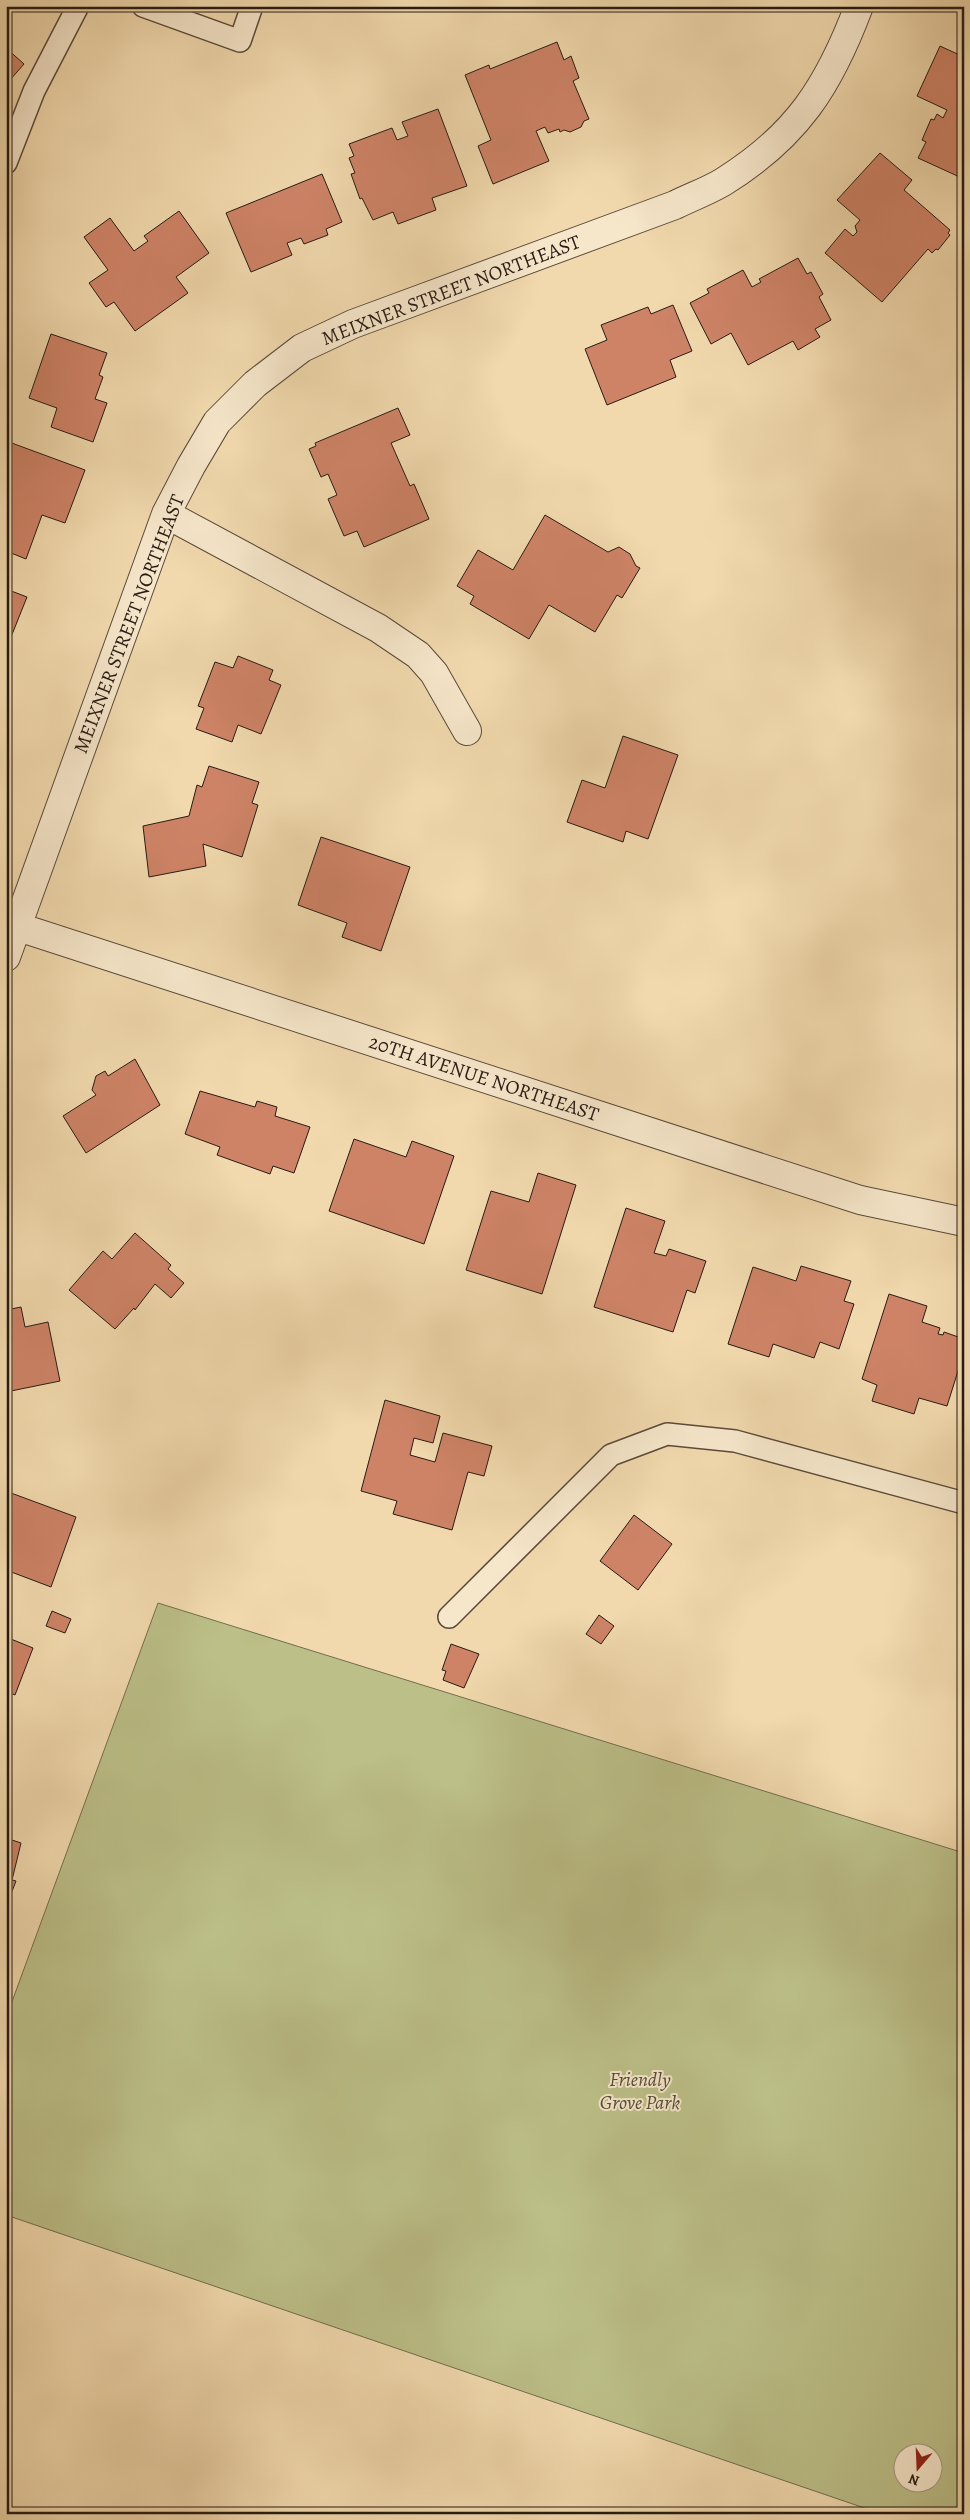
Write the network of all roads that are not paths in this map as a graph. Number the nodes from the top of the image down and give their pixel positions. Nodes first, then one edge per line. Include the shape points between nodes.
1 (78, 6) edge
2 (252, 6) edge
3 (859, 6) edge
4 (148, 7) edge
5 (6, 163) edge
6 (166, 514) junction
7 (467, 731) dead end
8 (12, 925) edge
9 (6, 957) edge
10 (964, 1222) edge
11 (964, 1503) edge
12 (449, 1618) dead end

1 - 5 lane via 34,91
2 - 4 lane via 240,42
3 - 6 street, MEIXNER STREET NORTHEAST via 845,44 824,85 802,115 764,153 722,182 675,205 353,324 302,348 255,384 217,422
6 - 7 street via 378,628 418,656 434,673
6 - 8 street, MEIXNER STREET NORTHEAST
8 - 9 street, MEIXNER STREET NORTHEAST
8 - 10 street, 20TH AVENUE NORTHEAST via 860,1200
11 - 12 lane via 735,1440 667,1434 611,1455

